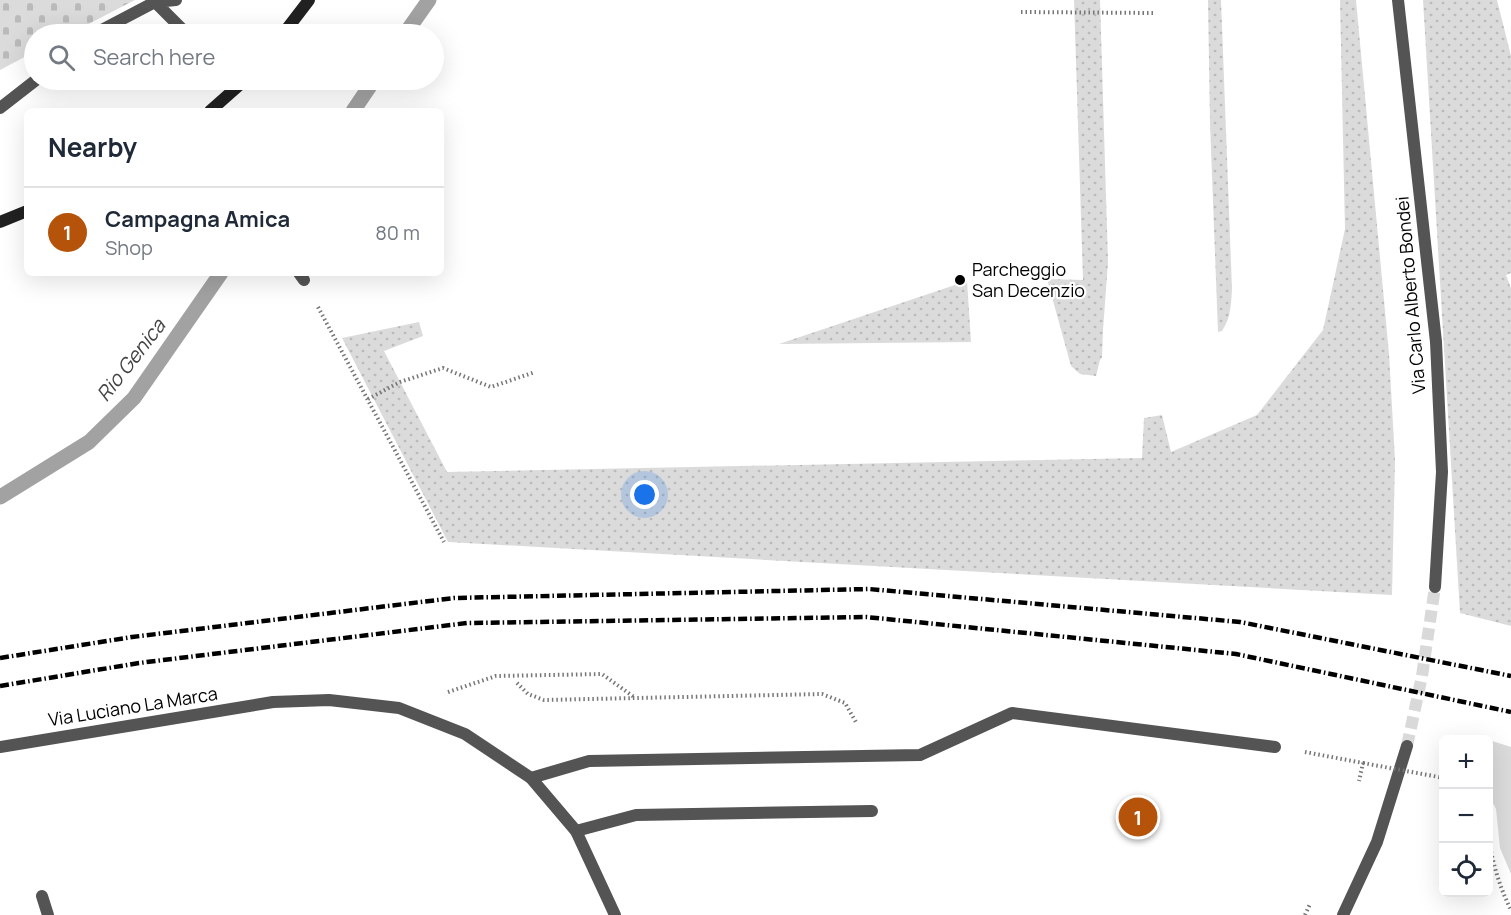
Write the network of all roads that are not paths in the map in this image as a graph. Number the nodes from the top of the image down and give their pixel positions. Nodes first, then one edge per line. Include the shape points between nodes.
1 (176, 0) edge
2 (309, 0) edge
3 (1398, 0) edge
4 (155, 2) junction
5 (113, 24) edge
6 (177, 24) edge
7 (291, 24) edge
8 (24, 89) edge
9 (230, 90) edge
10 (0, 108) edge
11 (213, 108) edge
12 (24, 212) edge
13 (0, 222) edge
14 (1435, 587) tunnel mouth
15 (1407, 746) tunnel mouth
16 (0, 747) edge
17 (1275, 747) road end
18 (531, 778) junction
19 (872, 810) dead end
20 (576, 831) junction
21 (42, 896) dead end
22 (48, 915) edge
23 (615, 915) edge
24 (1343, 915) edge

1 - 4 street
2 - 7 street
3 - 14 street, Via Carlo Alberto Bondei via 1436,342 1442,472
4 - 5 street
4 - 6 street
8 - 10 street
9 - 11 street
12 - 13 street
15 - 24 street via 1377,842
16 - 18 street, Via Luciano La Marca via 273,702 328,700 399,708 465,734
17 - 18 street via 1012,713 920,755 589,761
18 - 20 street, Via Luciano La Marca
19 - 20 street via 636,815
20 - 23 street, Via Luciano La Marca
21 - 22 street

